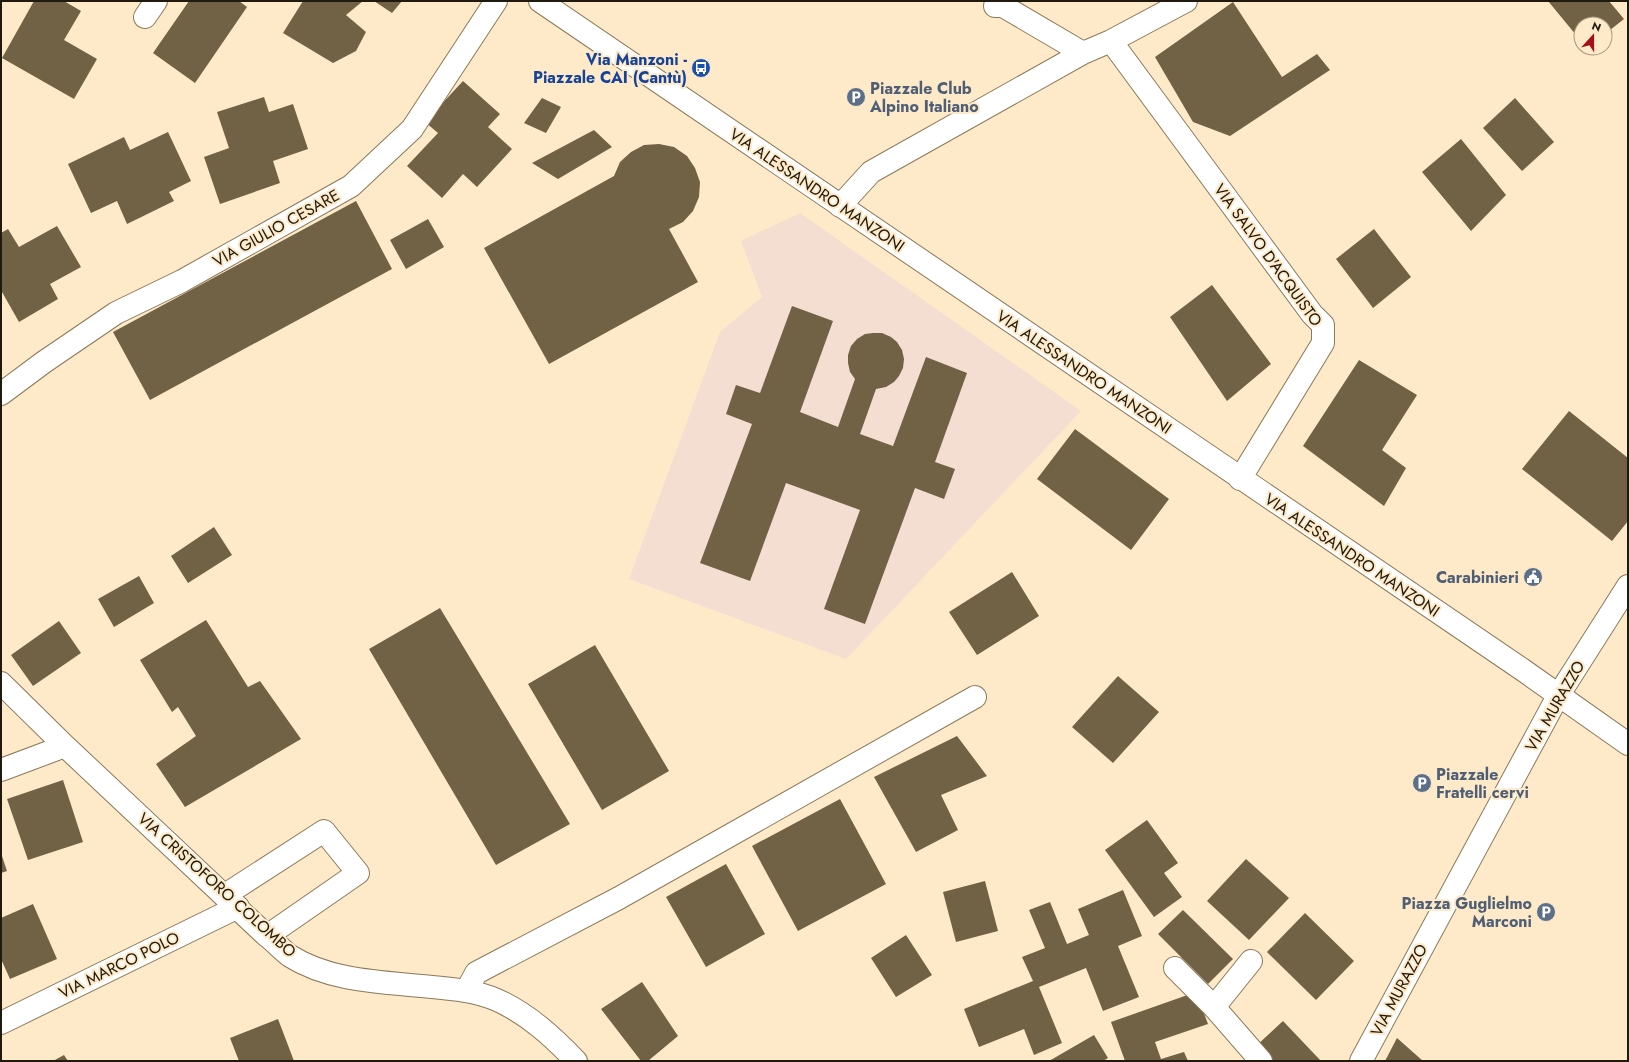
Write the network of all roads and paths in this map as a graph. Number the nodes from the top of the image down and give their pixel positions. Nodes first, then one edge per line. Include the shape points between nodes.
1 (496, 1) edge
2 (1186, 1) edge
3 (554, 5) edge
4 (995, 6) dead end
5 (1111, 41) junction
6 (1084, 53) junction
7 (840, 206) junction
8 (1, 394) edge
9 (1240, 479) junction
10 (1628, 586) edge
11 (1, 683) edge
12 (1558, 696) junction
13 (975, 697) dead end
14 (1628, 744) edge
15 (65, 746) junction
16 (1, 770) edge
17 (232, 901) junction
18 (267, 936) junction
19 (1251, 961) dead end
20 (1175, 968) dead end
21 (467, 990) junction
22 (1214, 1007) junction
23 (1, 1023) edge
24 (576, 1061) edge
25 (1261, 1061) edge
26 (1361, 1061) edge

1 - 8 street, VIA GIULIO CESARE via 412,129 351,186 182,281 116,314
2 - 5 street
3 - 7 street, VIA ALESSANDRO MANZONI
4 - 6 street via 1003,6
5 - 6 street
5 - 9 street, VIA SALVO D'ACQUISTO via 1312,314 1323,325 1323,343
6 - 7 street via 871,172
7 - 9 street, VIA ALESSANDRO MANZONI
9 - 12 street, VIA ALESSANDRO MANZONI
10 - 12 street, VIA MURAZZO
11 - 15 street, VIA CRISTOFORO COLOMBO
12 - 14 street, VIA ALESSANDRO MANZONI
12 - 26 street, VIA MURAZZO
13 - 21 street via 626,894 476,973
15 - 16 street
15 - 17 street, VIA CRISTOFORO COLOMBO
17 - 18 street, VIA CRISTOFORO COLOMBO
17 - 18 street, VIA MARCO POLO via 324,831 358,873
17 - 23 street, VIA MARCO POLO
18 - 21 street, VIA CRISTOFORO COLOMBO via 290,956 316,968 351,978
19 - 22 street
20 - 22 street
21 - 24 street, VIA CRISTOFORO COLOMBO via 496,1000 527,1017 556,1040
22 - 25 street

